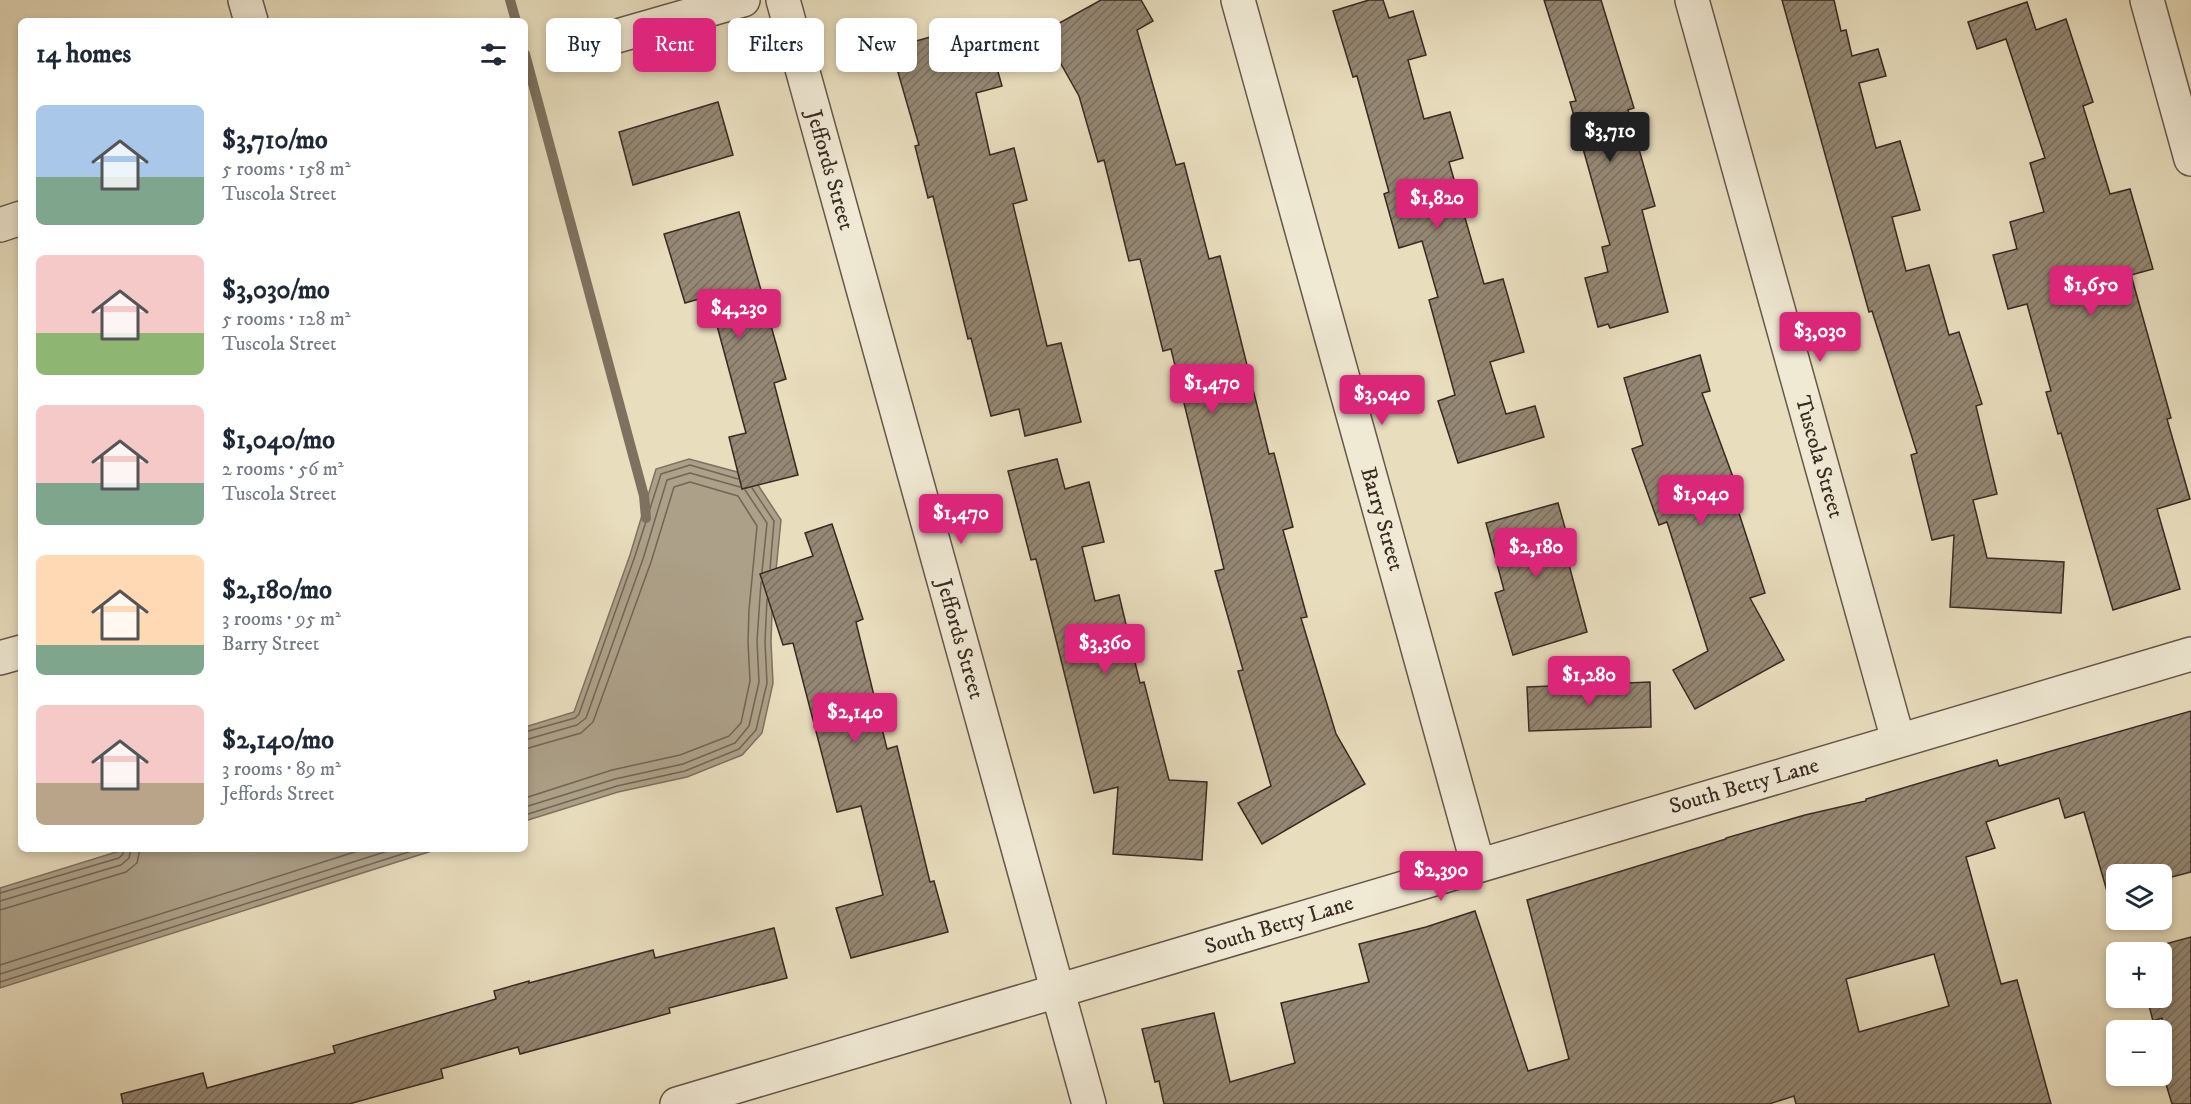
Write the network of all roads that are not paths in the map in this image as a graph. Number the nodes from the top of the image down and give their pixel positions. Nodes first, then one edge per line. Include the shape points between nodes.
1 (245, 0) edge
2 (743, 0) edge
3 (783, 0) edge
4 (1238, 0) edge
5 (1692, 0) edge
6 (2147, 0) edge
7 (250, 18) edge
8 (621, 35) edge
9 (2191, 159) edge
10 (18, 219) edge
11 (0, 225) edge
12 (18, 653) edge
13 (2191, 654) edge
14 (0, 658) edge
15 (1898, 740) junction
16 (1478, 865) junction
17 (1058, 992) junction
18 (677, 1104) edge
19 (1089, 1104) edge

1 - 7 street
2 - 8 street
3 - 17 street, Jeffords Street
4 - 16 street, Barry Street
5 - 15 street, Tuscola Street
6 - 9 street
10 - 11 street
12 - 14 street
13 - 15 street, South Betty Lane
15 - 16 street, South Betty Lane
16 - 17 street, South Betty Lane
17 - 18 street, South Betty Lane
17 - 19 street, Jeffords Street

